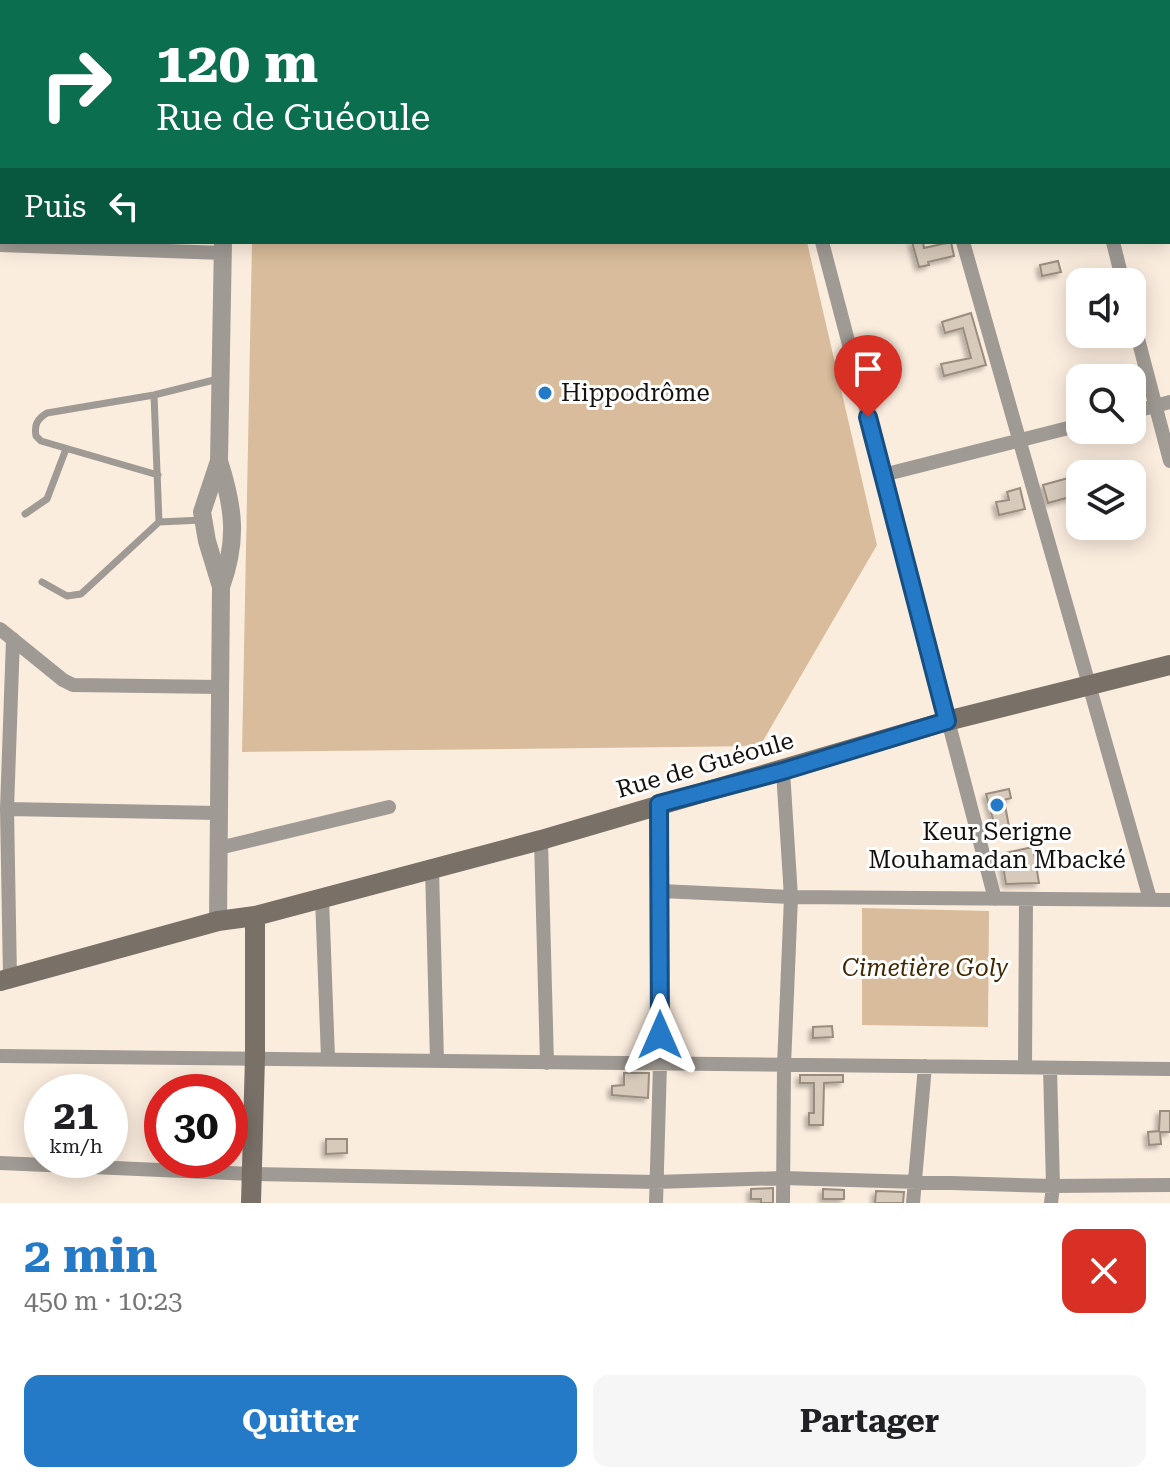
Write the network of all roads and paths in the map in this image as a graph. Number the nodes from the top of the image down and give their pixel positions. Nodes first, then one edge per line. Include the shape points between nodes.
1 (823, 244) edge
2 (964, 244) edge
3 (1114, 244) edge
4 (0, 245) edge
5 (223, 248) edge
6 (1120, 268) edge
7 (1143, 348) edge
8 (221, 378) junction
9 (154, 395) junction
10 (1163, 404) edge
11 (1066, 429) edge
12 (1018, 441) junction
13 (66, 449) junction
14 (219, 461) junction
15 (1170, 461) edge
16 (158, 475) junction
17 (883, 475) junction
18 (25, 514) dead end
19 (202, 520) junction
20 (159, 522) junction
21 (42, 582) dead end
22 (221, 587) junction
23 (0, 629) edge
24 (13, 639) junction
25 (1170, 665) edge
26 (220, 687) junction
27 (1087, 687) junction
28 (947, 721) junction
29 (5, 738) edge
30 (783, 771) junction
31 (659, 804) junction
32 (389, 807) dead end
33 (7, 809) junction
34 (218, 813) junction
35 (541, 840) junction
36 (219, 848) junction
37 (4, 851) edge
38 (432, 868) junction
39 (661, 891) junction
40 (791, 897) junction
41 (322, 898) junction
42 (995, 899) junction
43 (1026, 899) junction
44 (1150, 899) junction
45 (1170, 900) edge
46 (255, 916) junction
47 (218, 921) junction
48 (5, 979) edge
49 (0, 1056) edge
50 (255, 1057) junction
51 (328, 1058) junction
52 (437, 1061) junction
53 (547, 1063) junction
54 (660, 1064) junction
55 (784, 1066) junction
56 (925, 1066) junction
57 (1025, 1067) junction
58 (1050, 1068) junction
59 (1170, 1069) edge
60 (0, 1163) edge
61 (252, 1174) junction
62 (783, 1178) junction
63 (656, 1182) junction
64 (914, 1182) junction
65 (1170, 1185) edge
66 (1053, 1186) junction
67 (251, 1203) edge
68 (656, 1203) edge
69 (783, 1203) edge
70 (913, 1203) edge
71 (1051, 1203) edge

1 - 17 street
2 - 12 street
3 - 6 street
4 - 5 street
5 - 8 street
7 - 10 street
8 - 9 lane
8 - 14 street
9 - 13 lane via 39,418 36,436
9 - 16 lane
10 - 15 street
11 - 12 street
12 - 17 street
12 - 27 street
13 - 16 lane
13 - 18 lane via 47,499
14 - 19 street
14 - 22 street via 234,529
16 - 20 lane
17 - 28 street
19 - 20 lane
19 - 22 street
20 - 21 lane via 81,594 67,596
22 - 26 street
23 - 24 street
24 - 26 street via 73,685
24 - 29 street
25 - 27 main road, Rue de Guéoule
26 - 34 street
27 - 28 main road, Rue de Guéoule
27 - 44 street
28 - 30 main road, Rue de Guéoule
28 - 42 street
29 - 33 street
30 - 31 main road, Rue de Guéoule
30 - 40 street
31 - 35 main road, Rue de Guéoule
31 - 39 street
32 - 36 street
33 - 34 street
33 - 37 street
34 - 36 street
35 - 38 main road, Rue de Guéoule
35 - 53 street
36 - 47 street
37 - 48 street
38 - 41 main road, Rue de Guéoule
38 - 52 street
39 - 40 street
39 - 54 street
40 - 42 street
40 - 55 street
41 - 46 main road, Rue de Guéoule
41 - 51 street
42 - 43 street
43 - 44 street
43 - 57 street
44 - 45 street
46 - 47 main road, Rue de Guéoule
46 - 50 main road
47 - 48 main road, Rue de Guéoule
49 - 50 street
50 - 51 street
50 - 61 main road
51 - 52 street
52 - 53 street
53 - 54 street
54 - 55 street
54 - 63 street
55 - 56 street
55 - 62 street
56 - 57 street
56 - 64 street
57 - 58 street
58 - 59 street
58 - 66 street
60 - 61 street
61 - 63 street
61 - 67 main road
62 - 63 street
62 - 64 street
62 - 69 street
63 - 68 street
64 - 66 street
64 - 70 street
65 - 66 street
66 - 71 street

